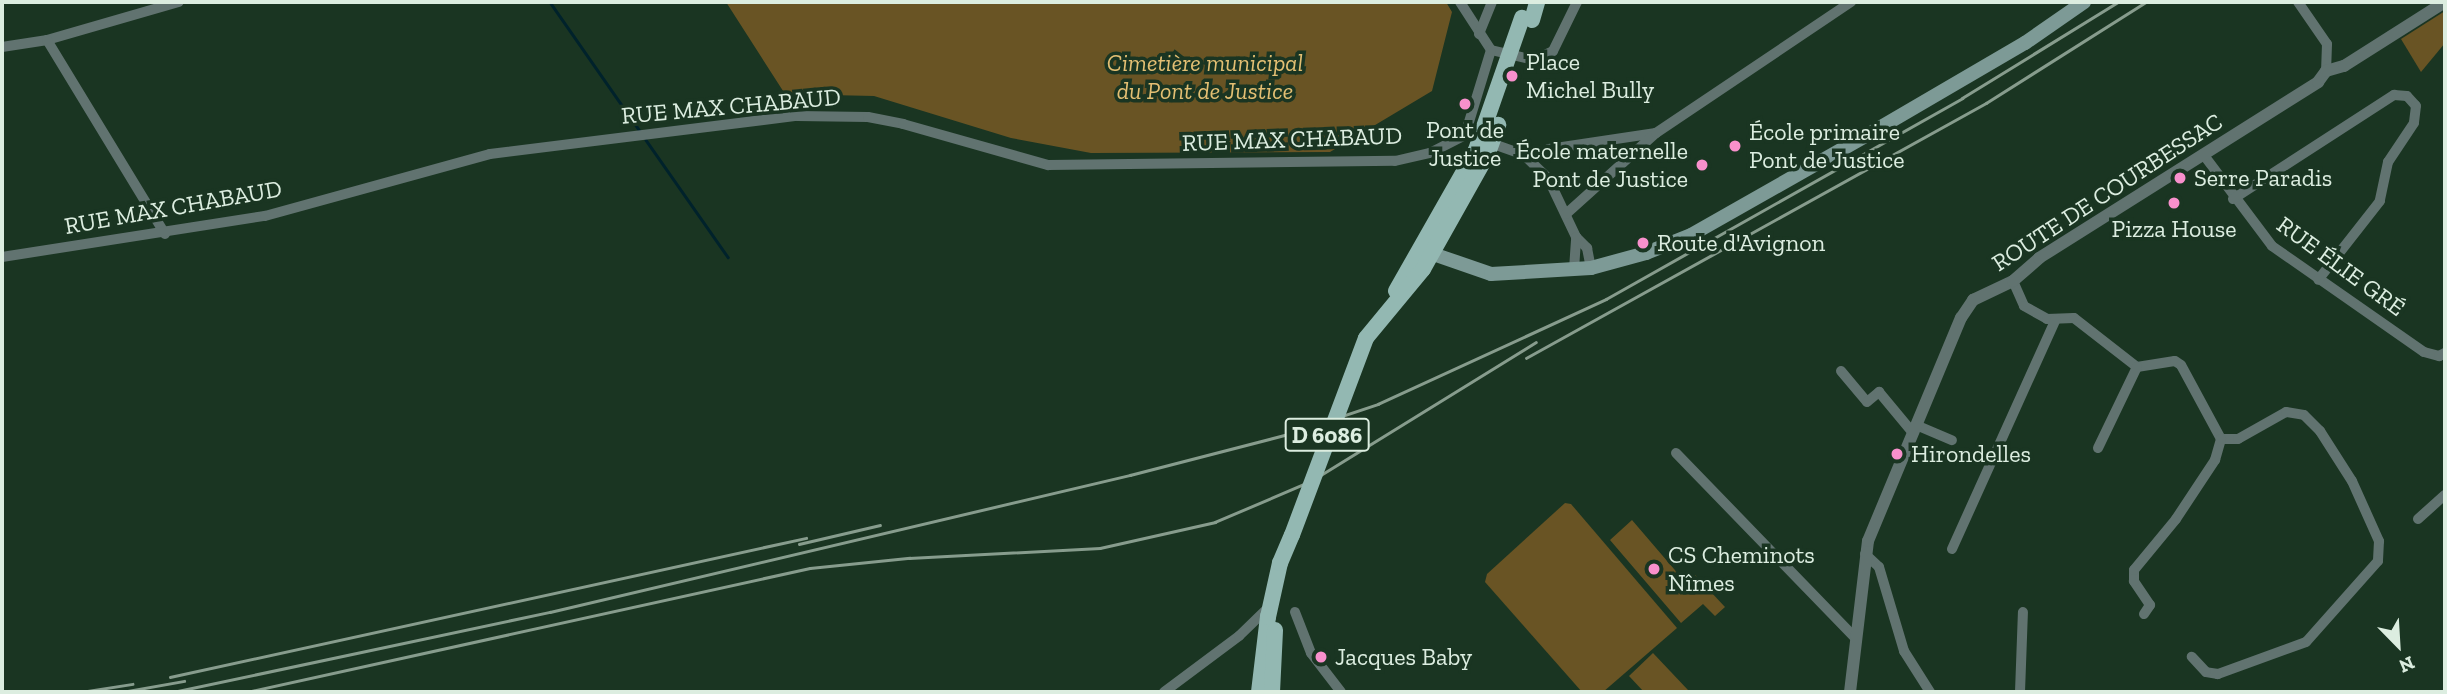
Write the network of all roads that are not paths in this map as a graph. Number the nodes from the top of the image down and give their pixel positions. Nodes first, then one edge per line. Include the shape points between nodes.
1 (179, 2) edge
2 (1460, 2) edge
3 (1492, 2) edge
4 (1527, 2) edge
5 (1538, 2) edge
6 (1851, 2) edge
7 (2084, 2) edge
8 (2445, 2) edge
9 (1575, 3) edge
10 (2305, 4) edge
11 (1527, 19) junction
12 (1479, 34) junction
13 (47, 40) junction
14 (2, 47) edge
15 (1492, 50) junction
16 (2326, 71) junction
17 (1656, 133) junction
18 (1465, 135) junction
19 (1625, 140) junction
20 (1482, 151) junction
21 (1632, 153) junction
22 (2203, 154) junction
23 (1530, 159) junction
24 (2233, 198) junction
25 (1566, 214) junction
26 (165, 234) junction
27 (1576, 237) junction
28 (1433, 254) junction
29 (1415, 255) junction
30 (2, 257) edge
31 (1591, 268) junction
32 (1574, 269) junction
33 (2318, 280) junction
34 (2013, 281) junction
35 (2056, 319) junction
36 (1366, 338) junction
37 (2445, 353) edge
38 (2137, 367) junction
39 (1841, 371) dead end
40 (1914, 429) junction
41 (2221, 439) junction
42 (1952, 440) dead end
43 (2098, 447) dead end
44 (1676, 453) dead end
45 (2445, 495) edge
46 (2418, 519) dead end
47 (1292, 535) junction
48 (1952, 549) dead end
49 (1865, 554) junction
50 (1271, 605) junction
51 (1295, 612) dead end
52 (2023, 612) dead end
53 (2144, 614) dead end
54 (1238, 636) junction
55 (1856, 639) junction
56 (1263, 646) junction
57 (2192, 657) dead end
58 (1164, 692) edge
59 (1259, 692) edge
60 (1272, 692) edge
61 (1342, 692) edge
62 (1850, 692) edge
63 (1930, 692) edge
64 (2020, 692) edge

1 - 13 street
2 - 12 street
3 - 12 street
4 - 11 main road, D 6086
5 - 11 main road, D 6086
6 - 17 street
7 - 31 main road via 2025,43 1690,235
8 - 16 street, ROUTE DE COURBESSAC via 2344,65
9 - 15 street via 1552,51 1534,60
10 - 16 street via 2326,44
11 - 20 main road, D 6086, bridge
12 - 15 street
13 - 14 street
13 - 26 street
15 - 18 street
16 - 22 street, ROUTE DE COURBESSAC via 2318,82
17 - 19 street
17 - 21 street
18 - 23 street
18 - 26 street, RUE MAX CHABAUD via 1430,153 1395,160 1048,165 868,117 797,116 490,154 265,216
19 - 21 street
19 - 23 street via 1549,149
20 - 28 main road, D 6086
20 - 29 main road, D 6086
21 - 25 street
22 - 24 street, RUE ÉLIE GRÉ
22 - 34 street, ROUTE DE COURBESSAC via 2039,258
23 - 25 street via 1548,178
24 - 33 street, RUE ÉLIE GRÉ via 2272,246
24 - 33 street via 2394,95 2407,96 2416,106 2414,122 2388,162 2380,201
25 - 27 street
26 - 30 street, RUE MAX CHABAUD
27 - 31 street via 1587,248
27 - 32 street
28 - 29 main road
28 - 32 main road via 1491,274
28 - 36 main road, D 6086
29 - 36 main road, D 6086
31 - 32 main road
33 - 37 street, RUE ÉLIE GRÉ via 2424,352
34 - 35 street via 2024,306
34 - 40 street, ROUTE DE COURBESSAC via 1973,300
35 - 38 street via 2074,318
35 - 48 street
36 - 47 main road, D 6086, bridge
38 - 41 street via 2175,361 2181,365
38 - 43 street
39 - 40 street via 1867,402 1879,391
40 - 42 street
40 - 49 street, ROUTE DE COURBESSAC
41 - 53 street via 2215,460 2176,519 2134,570 2134,581 2150,605
41 - 57 street via 2238,439 2286,412 2304,415 2320,431 2352,481 2380,551 2378,561 2306,642 2218,674 2206,672
44 - 55 street
45 - 46 street
47 - 50 main road, D 6086
47 - 60 main road, D 6086 via 1276,615
49 - 55 street, ROUTE DE COURBESSAC
49 - 63 street via 1878,567 1904,651
50 - 54 street
50 - 56 main road, D 6086
51 - 61 street via 1304,640
52 - 64 street
54 - 56 street via 1256,638
54 - 58 street
55 - 62 street, ROUTE DE COURBESSAC
56 - 59 main road, D 6086

